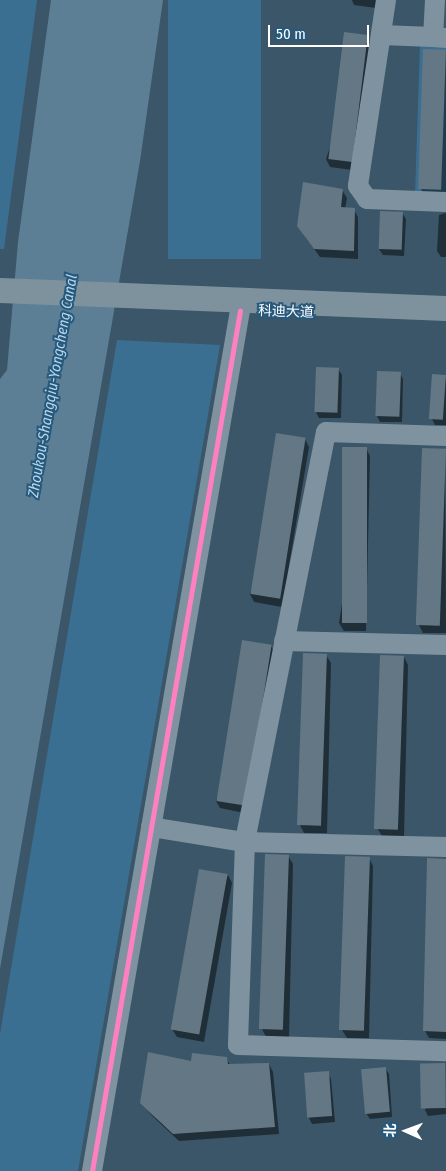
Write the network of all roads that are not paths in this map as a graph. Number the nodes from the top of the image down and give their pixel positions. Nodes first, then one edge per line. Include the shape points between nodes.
1 (386, 0) edge
2 (435, 0) edge
3 (381, 35) junction
4 (440, 37) edge
5 (446, 202) edge
6 (0, 290) edge
7 (127, 301) junction
8 (0, 302) edge
9 (446, 308) edge
10 (240, 310) junction
11 (446, 318) edge
12 (446, 436) edge
13 (284, 641) junction
14 (446, 645) edge
15 (151, 826) junction
16 (245, 842) junction
17 (446, 846) edge
18 (446, 1051) edge
19 (92, 1171) edge

1 - 3 street
2 - 4 street
3 - 4 street
3 - 5 street via 358,186 367,199
6 - 7 main road
7 - 8 main road
7 - 9 main road, 科迪大道
7 - 10 main road, 科迪大道
10 - 11 main road, 科迪大道
10 - 15 street
12 - 13 street via 326,432
13 - 14 street
13 - 16 street
15 - 16 street
15 - 19 street
16 - 17 street
16 - 18 street via 238,1045

